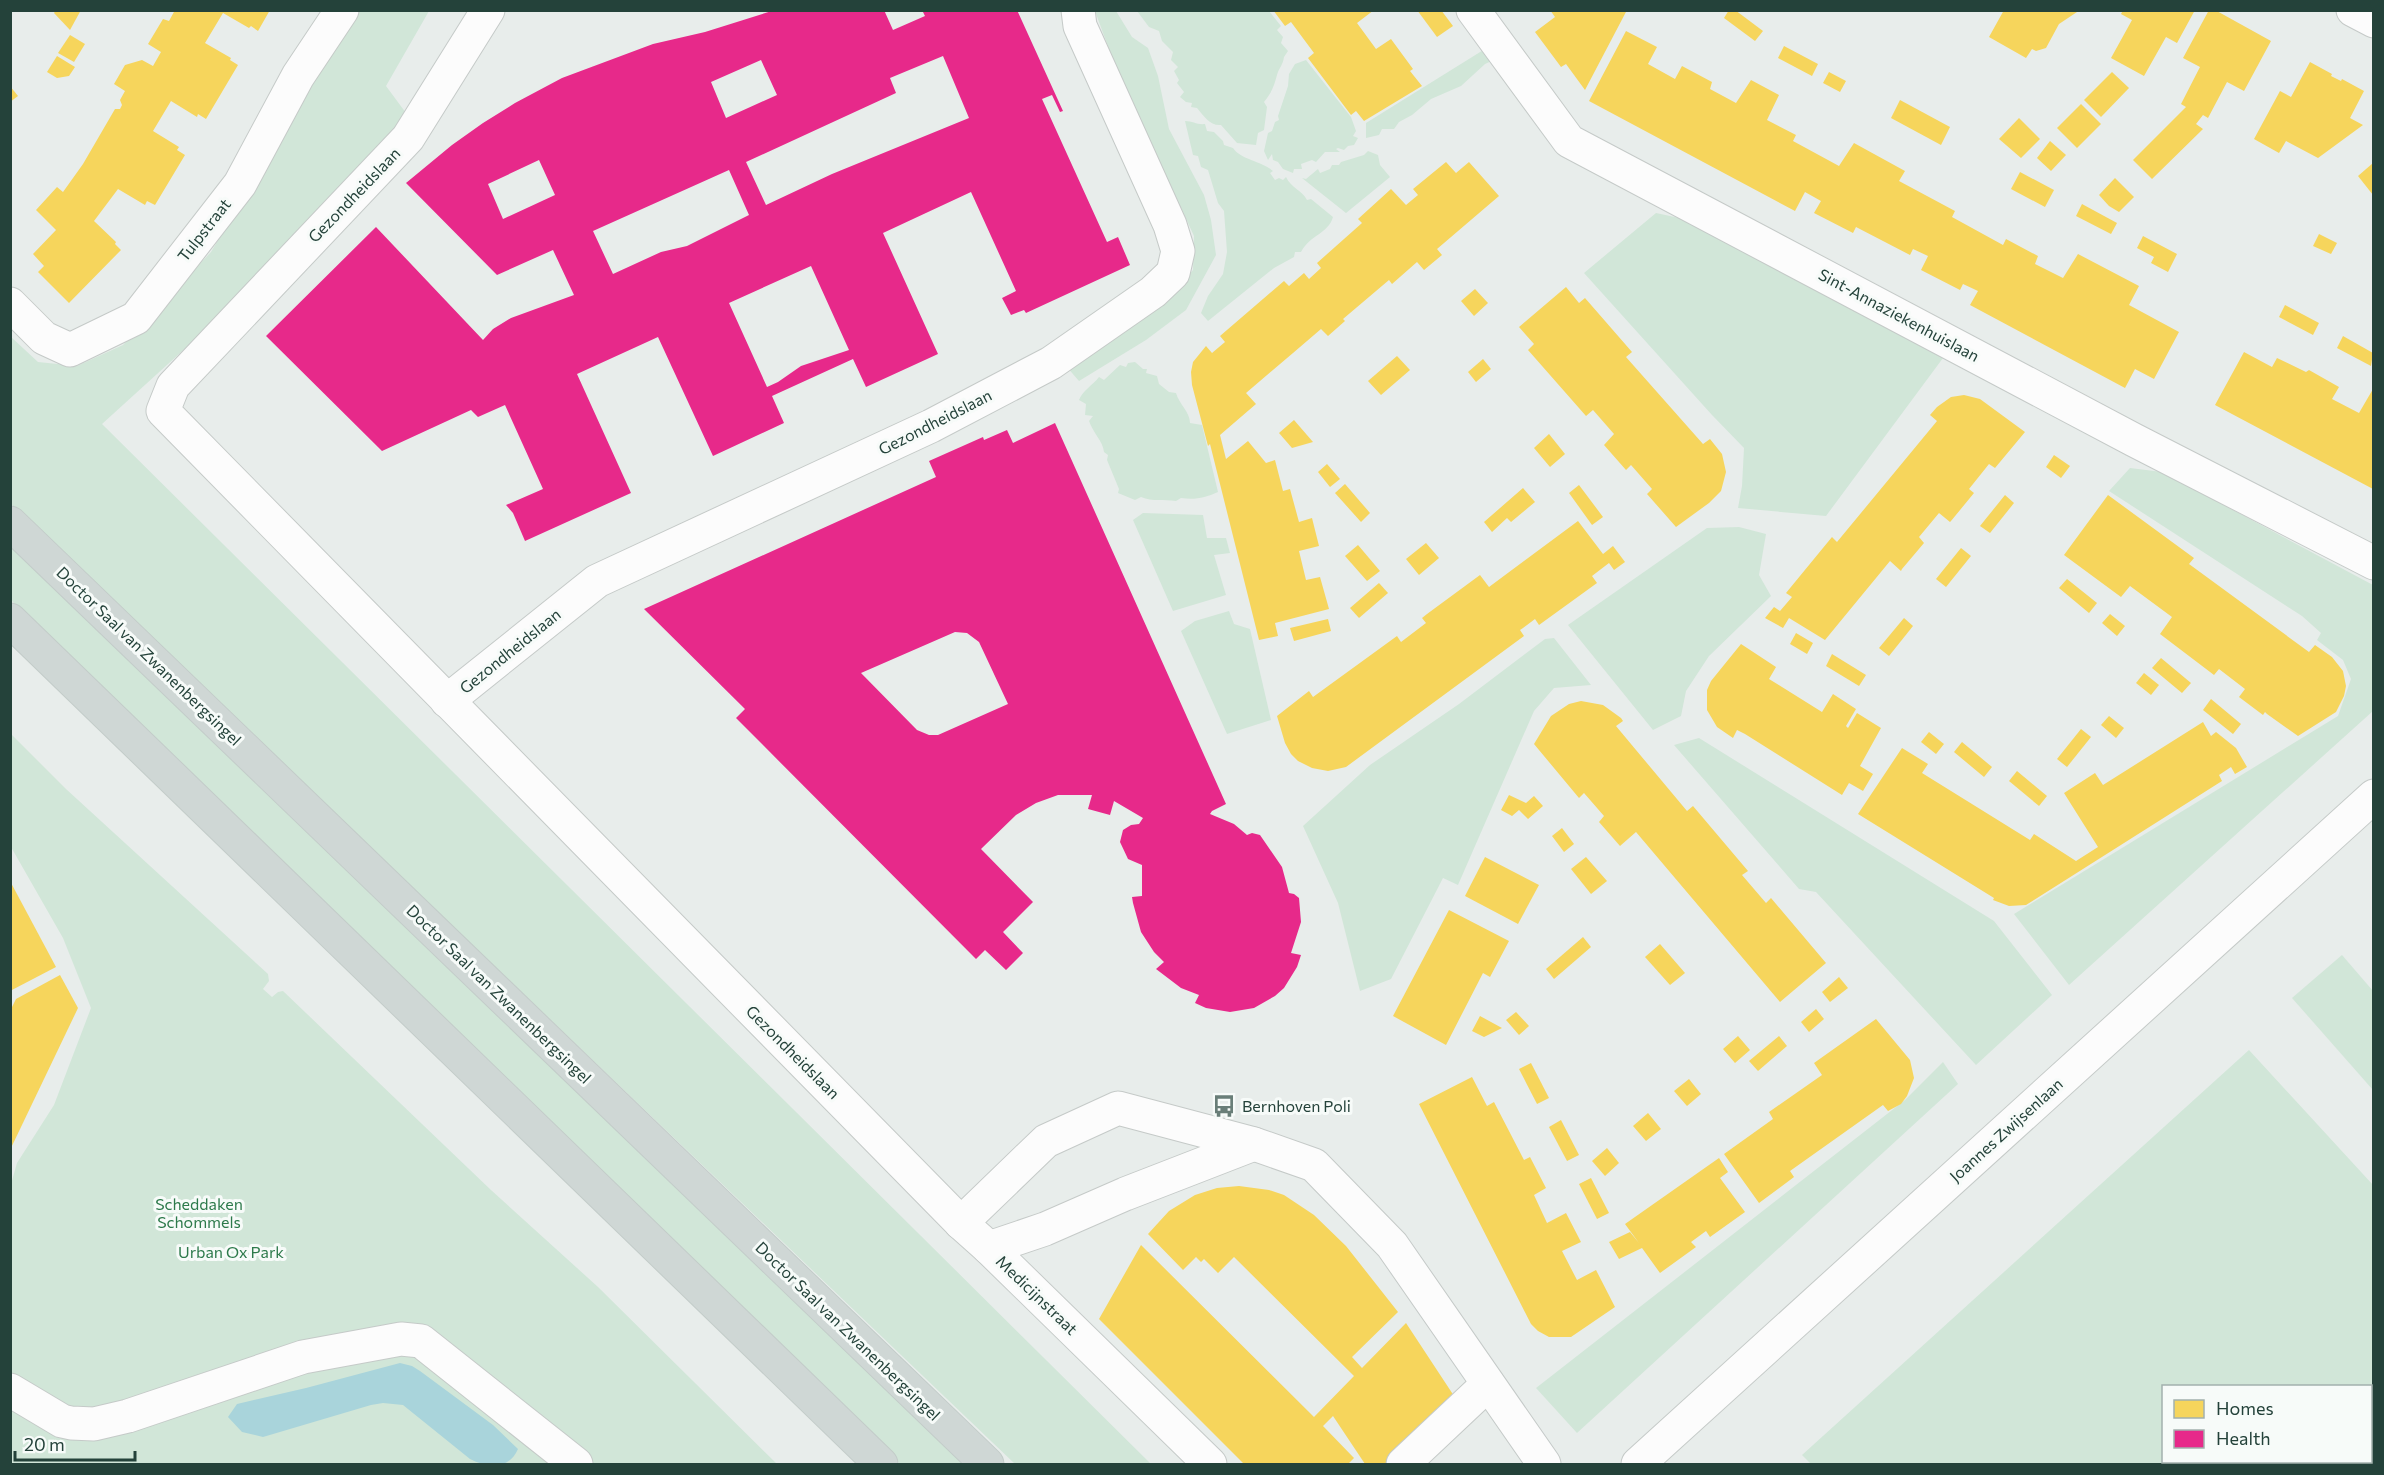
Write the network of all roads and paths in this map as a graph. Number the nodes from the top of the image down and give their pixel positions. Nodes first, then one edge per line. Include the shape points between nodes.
1 (342, 10) edge
2 (488, 10) edge
3 (1078, 10) edge
4 (1473, 10) edge
5 (2354, 10) edge
6 (2373, 21) edge
7 (10, 304) edge
8 (10, 523) edge
9 (2373, 563) edge
10 (10, 620) edge
11 (447, 701) junction
12 (2373, 796) edge
13 (1254, 1144) junction
14 (961, 1223) junction
15 (989, 1248) junction
16 (1488, 1384) junction
17 (10, 1390) edge
18 (576, 1464) edge
19 (881, 1464) edge
20 (987, 1464) edge
21 (1210, 1464) edge
22 (1403, 1464) edge
23 (1544, 1464) edge
24 (1638, 1464) edge

1 - 7 street, Tulpstraat via 298,76 240,184 136,318 70,350 44,338
2 - 11 street, Gezondheidslaan via 408,138 172,386 163,411
3 - 11 street, Gezondheidslaan via 1080,26 1170,225 1179,251 1173,273 1154,292 1051,363 931,426 597,581
4 - 9 street, Sint-Annaziekenhuislaan via 1569,141
5 - 6 street
8 - 20 main road, Doctor Saal van Zwanenbergsingel
10 - 19 main road
11 - 14 street, Gezondheidslaan
12 - 24 street, Joannes Zwijsenlaan
13 - 14 street via 1119,1108 1046,1141
13 - 15 street, Medicijnstraat
13 - 16 street via 1314,1166 1392,1245
14 - 15 street, Gezondheidslaan
15 - 21 street, Medicijnstraat
16 - 22 street
16 - 23 street
17 - 18 street via 62,1421 94,1424 303,1358 400,1339 420,1341

